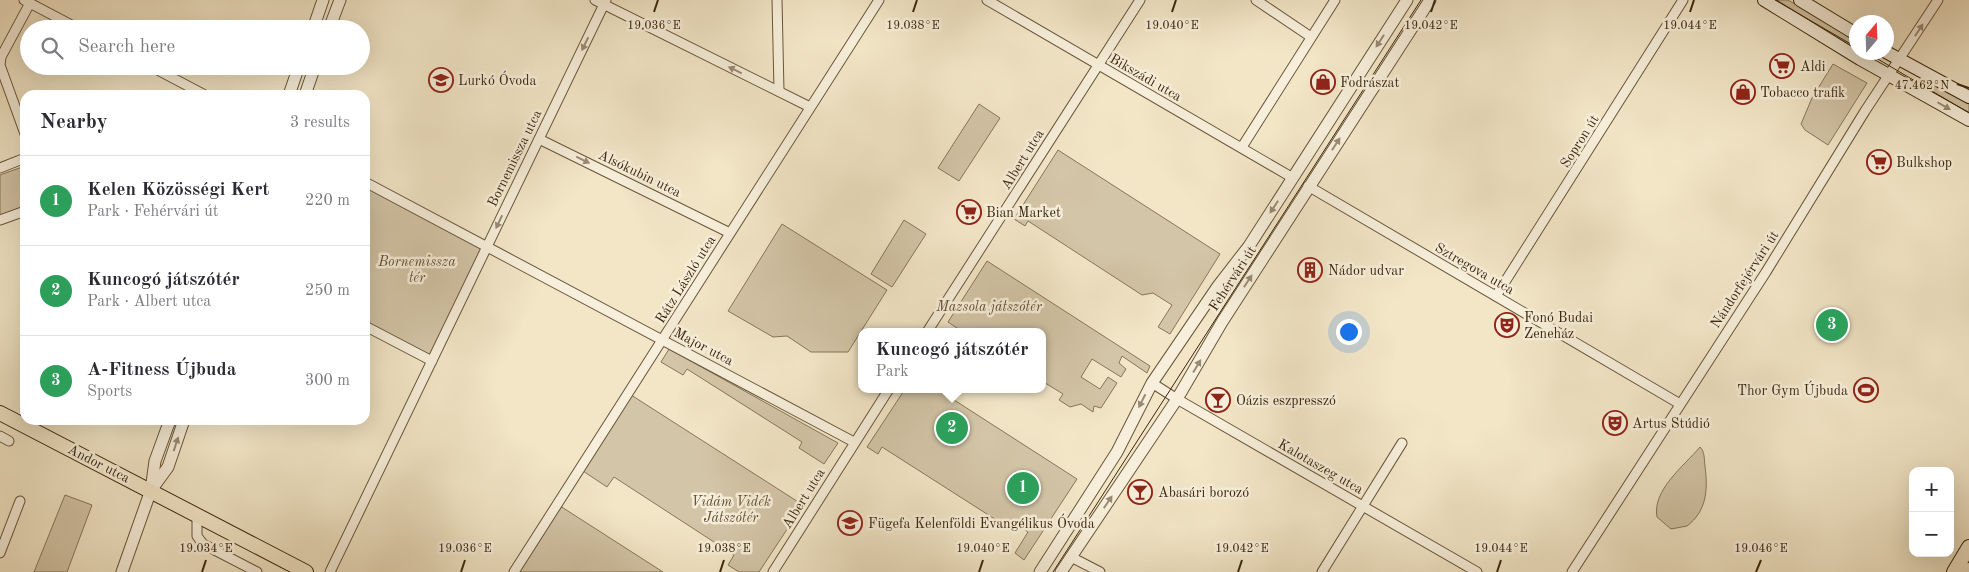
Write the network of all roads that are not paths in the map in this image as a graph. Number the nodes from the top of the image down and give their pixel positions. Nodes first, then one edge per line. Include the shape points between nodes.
1 (323, 0) edge
2 (595, 0) edge
3 (777, 0) edge
4 (879, 0) edge
5 (987, 0) edge
6 (1140, 0) edge
7 (1256, 0) edge
8 (1335, 0) edge
9 (1407, 0) edge
10 (1430, 0) edge
11 (1683, 0) edge
12 (1764, 0) edge
13 (1800, 0) edge
14 (1938, 0) edge
15 (27, 1) edge
16 (337, 1) edge
17 (605, 2) edge
18 (62, 20) edge
19 (316, 20) edge
20 (332, 20) edge
21 (1849, 30) edge
22 (1311, 37) junction
23 (1894, 56) edge
24 (1899, 59) junction
25 (1098, 65) junction
26 (1889, 74) junction
27 (167, 75) edge
28 (296, 75) edge
29 (312, 75) edge
30 (196, 90) edge
31 (291, 90) edge
32 (307, 90) edge
33 (779, 91) junction
34 (1969, 97) edge
35 (810, 106) junction
36 (20, 120) edge
37 (1969, 120) edge
38 (538, 140) junction
39 (1242, 147) junction
40 (20, 160) edge
41 (0, 168) edge
42 (1293, 178) junction
43 (370, 185) edge
44 (1308, 186) junction
45 (20, 213) edge
46 (0, 220) edge
47 (730, 233) junction
48 (487, 248) junction
49 (1496, 296) junction
50 (930, 328) edge
51 (370, 329) edge
52 (662, 339) junction
53 (432, 361) junction
54 (1152, 383) junction
55 (887, 393) edge
56 (1177, 399) junction
57 (1680, 404) junction
58 (0, 412) edge
59 (20, 422) edge
60 (25, 425) edge
61 (168, 425) edge
62 (182, 425) edge
63 (0, 436) edge
64 (9, 441) dead end
65 (854, 442) junction
66 (1402, 443) dead end
67 (151, 490) junction
68 (20, 501) dead end
69 (1363, 506) junction
70 (197, 514) junction
71 (3, 539) edge
72 (1969, 547) edge
73 (0, 553) edge
74 (1071, 557) junction
75 (122, 572) edge
76 (257, 572) edge
77 (306, 572) edge
78 (330, 572) edge
79 (514, 572) edge
80 (773, 572) edge
81 (1040, 572) edge
82 (1061, 572) edge
83 (1100, 572) edge
84 (1322, 572) edge
85 (1477, 572) edge
86 (1572, 572) edge
87 (1954, 572) edge

1 - 19 street
2 - 17 street
3 - 33 street
4 - 35 street, Rátz László utca
5 - 25 street, Bikszádi utca
6 - 25 street, Albert utca
7 - 22 street
8 - 22 street
9 -> 42 street, Fehérvári út
44 -> 10 street, Fehérvári út
11 - 49 street, Sopron út
12 - 26 main road
13 - 21 main road
24 -> 14 street, Nándorfejérvári út
15 - 18 street
15 - 36 street via 0,65
16 - 20 street
33 -> 17 street
17 -> 38 street, Bornemissza utca
22 - 39 street
23 - 24 main road
24 - 26 street, Nándorfejérvári út
24 - 34 main road
25 - 39 street, Bikszádi utca
25 - 50 street, Albert utca
26 -> 37 main road
26 - 57 street, Nándorfejérvári út
27 - 30 street
28 - 31 street
29 - 32 street
33 - 35 street
35 - 47 street, Rátz László utca
38 -> 47 street, Alsókubin utca
38 -> 48 street, Bornemissza utca
39 - 42 street, Bikszádi utca
40 - 41 street
42 -> 54 street, Fehérvári út
43 - 48 street
44 - 49 street, Sztregova utca
56 -> 44 street, Fehérvári út
45 - 46 street
47 - 52 street, Rátz László utca
48 - 52 street, Major utca
48 - 53 street
49 - 57 street, Sztregova utca
51 - 53 street
52 - 65 street, Major utca
52 - 79 street, Rátz László utca
53 - 78 street
54 - 56 street, Kalotaszeg utca
54 -> 81 street, Fehérvári út via 1117,452
55 - 65 street, Albert utca
56 - 69 street, Kalotaszeg utca
74 -> 56 street, Fehérvári út
57 - 86 street, Nándorfejérvári út
58 - 59 main road, Andor utca
60 - 67 main road, Andor utca
61 - 67 street via 155,461
67 -> 62 street via 168,468
63 - 64 street
65 - 80 street, Albert utca
66 - 69 street
67 - 70 main road, Andor utca
67 - 75 street
68 - 71 street
69 - 84 street
69 - 85 street, Kalotaszeg utca
70 - 76 street via 197,536 203,544
70 - 77 main road, Andor utca
71 - 73 street
72 - 87 main road
74 - 82 street, Fehérvári út
74 - 83 street

